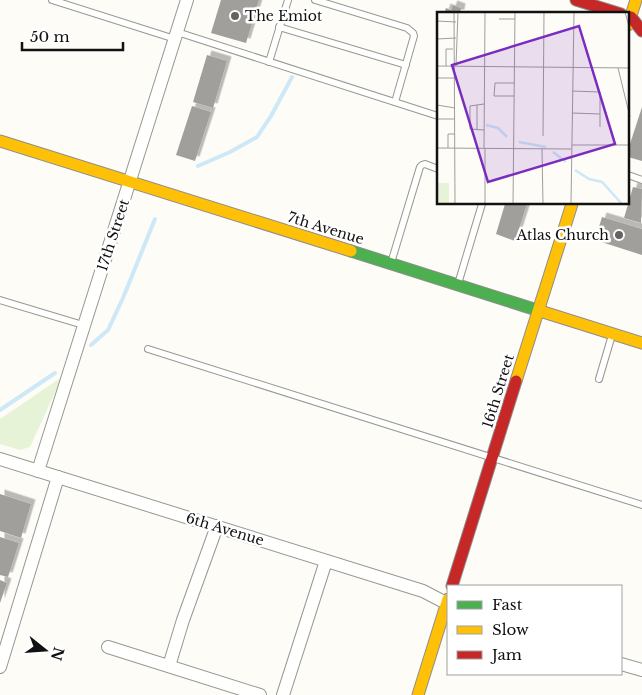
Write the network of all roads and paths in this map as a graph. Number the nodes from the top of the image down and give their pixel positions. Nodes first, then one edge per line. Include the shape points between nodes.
1 (52, 0) edge
2 (187, 0) edge
3 (288, 0) edge
4 (314, 0) edge
5 (576, 0) edge
6 (636, 0) edge
7 (614, 12) edge
8 (630, 17) edge
9 (279, 27) junction
10 (642, 31) edge
11 (176, 36) junction
12 (269, 62) junction
13 (406, 65) junction
14 (395, 102) junction
15 (437, 116) edge
16 (0, 141) edge
17 (437, 169) edge
18 (630, 176) edge
19 (642, 180) edge
20 (130, 182) junction
21 (482, 205) edge
22 (572, 205) edge
23 (390, 264) junction
24 (458, 285) junction
25 (0, 300) edge
26 (539, 310) junction
27 (83, 325) junction
28 (612, 334) junction
29 (642, 343) edge
30 (148, 349) dead end
31 (599, 379) dead end
32 (0, 459) edge
33 (492, 459) junction
34 (38, 471) junction
35 (58, 477) junction
36 (642, 505) edge
37 (216, 526) junction
38 (326, 561) junction
39 (452, 585) edge
40 (447, 602) edge
41 (447, 605) edge
42 (108, 647) dead end
43 (622, 664) edge
44 (169, 666) junction
45 (0, 667) edge
46 (642, 670) edge
47 (260, 695) edge
48 (283, 695) edge
49 (418, 695) edge

1 - 11 lane
2 - 11 street, 17th Street
3 - 9 lane
4 - 13 lane via 411,30 414,36
5 - 7 street
6 - 8 street
8 - 10 street
9 - 12 lane
9 - 13 lane
11 - 12 lane
11 - 20 street, 17th Street
12 - 14 lane
13 - 14 lane
14 - 15 lane
16 - 20 street, 7th Avenue
17 - 23 lane via 425,164 420,168
18 - 19 lane
20 - 23 street, 7th Avenue
20 - 27 street, 17th Street
21 - 24 lane
22 - 26 street, 16th Street
23 - 24 street, 7th Avenue
24 - 26 street, 7th Avenue
25 - 27 lane
26 - 28 street, 7th Avenue
26 - 33 street, 16th Street
27 - 34 street, 17th Street
28 - 29 street, 7th Avenue
28 - 31 lane
30 - 33 lane
32 - 34 street, 6th Avenue
33 - 36 lane
33 - 39 street, 16th Street
34 - 35 street, 6th Avenue
35 - 37 street, 6th Avenue
35 - 45 street
37 - 38 street, 6th Avenue
37 - 44 street
38 - 40 street, 6th Avenue
38 - 48 street
41 - 49 street
42 - 44 street
43 - 46 street
44 - 47 street

